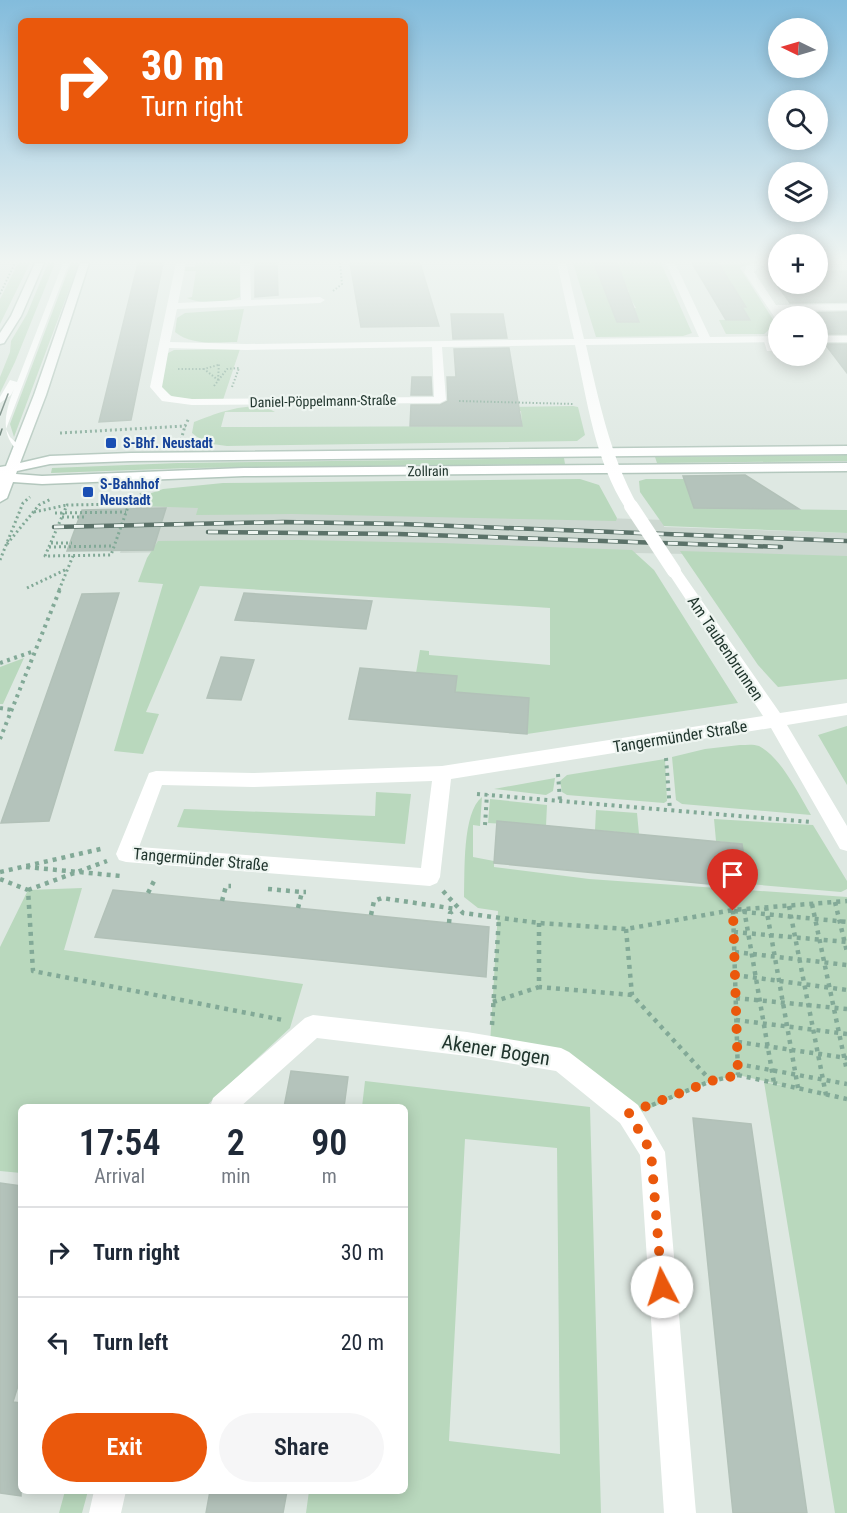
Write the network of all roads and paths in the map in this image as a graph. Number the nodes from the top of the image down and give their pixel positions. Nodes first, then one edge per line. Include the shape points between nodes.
1 (31, 334) edge
2 (32, 334) edge
3 (39, 334) edge
4 (60, 334) edge
5 (166, 334) edge
6 (579, 334) edge
7 (703, 334) edge
8 (828, 339) edge
9 (847, 339) edge
10 (706, 340) junction
11 (581, 342) junction
12 (437, 344) junction
13 (768, 344) edge
14 (163, 345) junction
15 (220, 360) dead end
16 (218, 365) junction
17 (225, 365) dead end
18 (239, 368) dead end
19 (169, 369) dead end
20 (204, 369) junction
21 (227, 369) junction
22 (218, 380) junction
23 (208, 389) dead end
24 (8, 394) dead end
25 (440, 400) junction
26 (0, 401) edge
27 (594, 404) junction
28 (189, 418) dead end
29 (184, 426) junction
30 (60, 433) dead end
31 (179, 445) dead end
32 (20, 450) junction
33 (847, 450) edge
34 (607, 453) junction
35 (50, 460) junction
36 (847, 467) edge
37 (613, 469) junction
38 (5, 474) edge
39 (33, 495) dead end
40 (129, 495) dead end
41 (0, 498) edge
42 (56, 498) dead end
43 (129, 504) junction
44 (67, 505) junction
45 (33, 512) junction
46 (126, 512) junction
47 (56, 513) dead end
48 (62, 517) junction
49 (77, 518) dead end
50 (67, 542) dead end
51 (50, 545) junction
52 (114, 546) junction
53 (4, 547) junction
54 (72, 556) junction
55 (0, 560) edge
56 (67, 568) junction
57 (27, 588) dead end
58 (35, 650) junction
59 (0, 663) edge
60 (0, 708) edge
61 (847, 709) edge
62 (12, 710) junction
63 (776, 721) junction
64 (0, 739) edge
65 (665, 752) dead end
66 (558, 770) dead end
67 (442, 773) junction
68 (477, 794) dead end
69 (487, 794) junction
70 (560, 801) junction
71 (670, 810) junction
72 (818, 822) dead end
73 (485, 826) dead end
74 (847, 843) edge
75 (128, 848) junction
76 (23, 867) junction
77 (0, 872) edge
78 (78, 872) junction
79 (132, 877) dead end
80 (430, 877) junction
81 (142, 878) dead end
82 (0, 879) edge
83 (153, 879) junction
84 (164, 880) dead end
85 (217, 885) dead end
86 (228, 886) junction
87 (238, 887) dead end
88 (260, 888) dead end
89 (28, 890) junction
90 (311, 891) dead end
91 (302, 892) junction
92 (148, 893) dead end
93 (372, 896) dead end
94 (382, 898) junction
95 (222, 901) dead end
96 (847, 901) edge
97 (835, 902) junction
98 (812, 904) junction
99 (789, 906) junction
100 (766, 907) junction
101 (298, 908) dead end
102 (457, 909) junction
103 (733, 910) junction
104 (744, 911) junction
105 (371, 915) dead end
106 (767, 915) junction
107 (791, 917) junction
108 (499, 918) junction
109 (815, 919) junction
110 (840, 921) junction
111 (539, 922) junction
112 (847, 922) edge
113 (449, 923) dead end
114 (626, 929) junction
115 (734, 932) junction
116 (747, 933) junction
117 (771, 935) junction
118 (795, 938) junction
119 (819, 940) junction
120 (846, 942) edge
121 (734, 952) junction
122 (847, 952) edge
123 (751, 954) junction
124 (774, 956) junction
125 (799, 959) junction
126 (824, 962) junction
127 (847, 965) edge
128 (735, 975) junction
129 (755, 977) junction
130 (779, 980) junction
131 (804, 984) junction
132 (539, 987) junction
133 (829, 987) junction
134 (847, 990) edge
135 (632, 995) junction
136 (736, 998) junction
137 (759, 1000) junction
138 (493, 1002) junction
139 (783, 1002) junction
140 (808, 1005) junction
141 (833, 1008) junction
142 (847, 1009) edge
143 (736, 1020) junction
144 (764, 1024) junction
145 (313, 1026) junction
146 (502, 1026) dead end
147 (787, 1027) junction
148 (813, 1030) junction
149 (839, 1033) junction
150 (847, 1034) edge
151 (737, 1042) junction
152 (768, 1046) junction
153 (791, 1050) junction
154 (818, 1053) junction
155 (846, 1057) edge
156 (738, 1064) junction
157 (772, 1071) junction
158 (847, 1071) edge
159 (738, 1075) junction
160 (796, 1075) junction
161 (823, 1080) junction
162 (711, 1081) junction
163 (774, 1083) junction
164 (847, 1084) edge
165 (798, 1088) junction
166 (826, 1095) junction
167 (847, 1099) edge
168 (225, 1104) edge
169 (629, 1113) junction
170 (109, 1494) edge
171 (105, 1513) edge
172 (680, 1513) edge

1 - 26 lane via 8,393
2 - 24 lane
3 - 32 lane via 2,429
4 - 32 street
5 - 14 street
6 - 11 street, Am Taubenbrunnen
7 - 10 street
8 - 9 street
10 - 11 street
10 - 13 street
11 - 12 street
11 - 27 street, Am Taubenbrunnen
12 - 14 street
12 - 25 street
14 - 25 street, Daniel-Pöppelmann-Straße via 156,387 169,400
15 - 16 path
16 - 20 path
16 - 22 path
17 - 21 path
18 - 21 path
19 - 20 path
20 - 22 path
21 - 22 path
22 - 23 path
25 - 27 path
27 - 34 street, Am Taubenbrunnen
28 - 29 path
29 - 30 path
29 - 31 path
32 - 35 street, Zollrain
32 - 38 street
33 - 34 street, Zollrain
34 - 35 street, Zollrain
34 - 37 street, Am Taubenbrunnen
35 - 38 street, Zollrain
36 - 37 street, Zollrain
37 - 38 street, Zollrain via 244,472 42,480
37 - 63 street, Am Taubenbrunnen, bridge via 674,571
38 - 41 street
39 - 53 path via 23,503
40 - 43 path via 141,494
42 - 45 path via 45,501
43 - 44 path
43 - 46 path
44 - 45 path
44 - 48 path
45 - 53 path
46 - 47 path
46 - 52 path
48 - 49 path via 84,517
48 - 51 path
50 - 51 path via 72,543
51 - 52 path
51 - 54 path via 45,556
52 - 54 path via 111,555
53 - 55 path
54 - 56 path
56 - 57 path
56 - 58 path
58 - 59 path
58 - 62 path
60 - 62 path
61 - 63 street, Tangermünder Straße
62 - 64 path
63 - 67 street, Tangermünder Straße
63 - 74 street, Am Taubenbrunnen
65 - 71 path
66 - 70 path
67 - 75 street, Tangermünder Straße via 253,780 156,778
67 - 80 street
68 - 69 path
69 - 70 path
69 - 73 path
70 - 71 path
71 - 72 path
75 - 76 path
75 - 78 path
75 - 80 street, Tangermünder Straße
76 - 77 path
76 - 78 path
78 - 79 path
78 - 89 path
80 - 102 path
81 - 83 path
82 - 89 path
83 - 84 path
83 - 92 path
85 - 86 path
86 - 87 path
86 - 95 path
88 - 91 path
89 - 145 path via 33,971
90 - 91 path
91 - 101 path
93 - 94 path
94 - 102 path
94 - 105 path via 374,901
96 - 97 path
97 - 98 path
97 - 110 path
98 - 99 path
98 - 109 path
99 - 100 path
99 - 107 path
100 - 104 path
100 - 106 path
102 - 108 path
102 - 113 path via 450,913
103 - 104 path
103 - 114 path
103 - 115 path
104 - 106 path
104 - 116 path
106 - 107 path
106 - 117 path
107 - 109 path
107 - 118 path
108 - 111 path
108 - 138 path
109 - 110 path
109 - 119 path
110 - 112 path
110 - 120 path
111 - 114 path
111 - 132 path
114 - 135 path
115 - 116 path
115 - 121 path
116 - 117 path
116 - 123 path
117 - 118 path
117 - 124 path
118 - 119 path
118 - 125 path
119 - 120 path
119 - 126 path
120 - 122 path
121 - 123 path
121 - 128 path
123 - 124 path
123 - 129 path
124 - 125 path
124 - 130 path
125 - 126 path
125 - 131 path
126 - 127 path
126 - 133 path
128 - 129 path
128 - 136 path
129 - 130 path
129 - 137 path
130 - 131 path
130 - 139 path
131 - 133 path
131 - 140 path
132 - 135 path
132 - 138 path
133 - 134 path
133 - 141 path
135 - 162 path
136 - 137 path
136 - 143 path
137 - 139 path
137 - 144 path
138 - 146 path via 492,1025
139 - 140 path
139 - 147 path
140 - 141 path
140 - 148 path
141 - 142 path
141 - 149 path
143 - 144 path
143 - 151 path
144 - 147 path
144 - 152 path
145 - 168 street
145 - 169 street, Akener Bogen via 468,1044 561,1060
147 - 148 path
147 - 153 path
148 - 149 path
148 - 154 path
149 - 150 path
149 - 155 path
151 - 152 path
151 - 156 path
152 - 153 path
152 - 157 path
153 - 154 path
153 - 160 path
154 - 155 path
154 - 161 path
155 - 158 path
156 - 157 path
156 - 159 path
157 - 160 path
157 - 163 path
159 - 162 path
159 - 163 path
160 - 161 path
160 - 165 path
161 - 164 path
161 - 166 path
162 - 169 path
163 - 165 path
165 - 166 path
166 - 167 path
169 - 172 street, Akener Bogen via 651,1152
170 - 171 street

